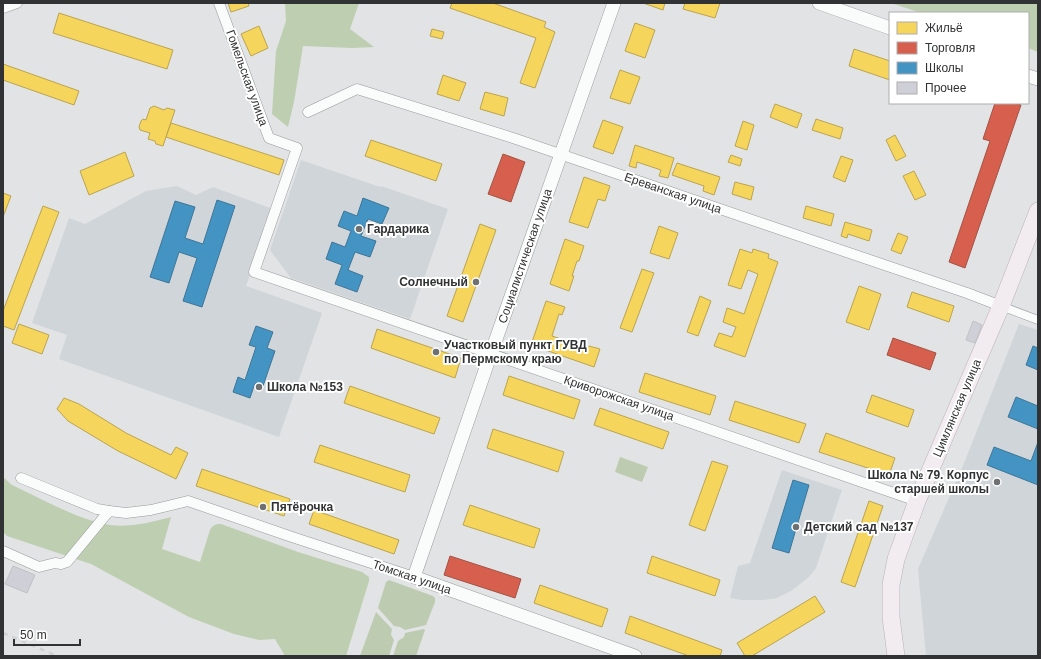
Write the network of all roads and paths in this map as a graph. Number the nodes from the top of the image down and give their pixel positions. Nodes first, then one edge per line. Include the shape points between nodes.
1 (17, 3) edge
2 (219, 3) edge
3 (614, 3) edge
4 (819, 3) edge
5 (3, 8) edge
6 (889, 28) edge
7 (308, 112) dead end
8 (561, 154) junction
9 (1038, 211) edge
10 (254, 272) joint
11 (1000, 306) junction
12 (1038, 320) edge
13 (491, 354) junction
14 (21, 478) dead end
15 (917, 500) junction
16 (109, 511) junction
17 (3, 551) edge
18 (414, 577) junction
19 (635, 656) edge
20 (896, 656) edge

1 - 5 street
2 - 10 street, Гомельская улица via 269,138 297,148
3 - 8 street, Социалистическая улица
4 - 6 street
7 - 8 street, Ереванская улица via 357,89
8 - 11 street, Ереванская улица
8 - 13 street, Социалистическая улица
9 - 11 main road, Цимлянская улица
10 - 13 street, Криворожская улица
11 - 12 street, Ереванская улица
11 - 15 main road, Цимлянская улица
13 - 15 street, Криворожская улица
13 - 18 street, Социалистическая улица
14 - 16 street via 97,509
15 - 20 main road, Цимлянская улица via 896,558 891,585 890,617
16 - 17 street via 67,562 39,567
16 - 18 street, Томская улица via 142,512 188,501
18 - 19 street, Томская улица

